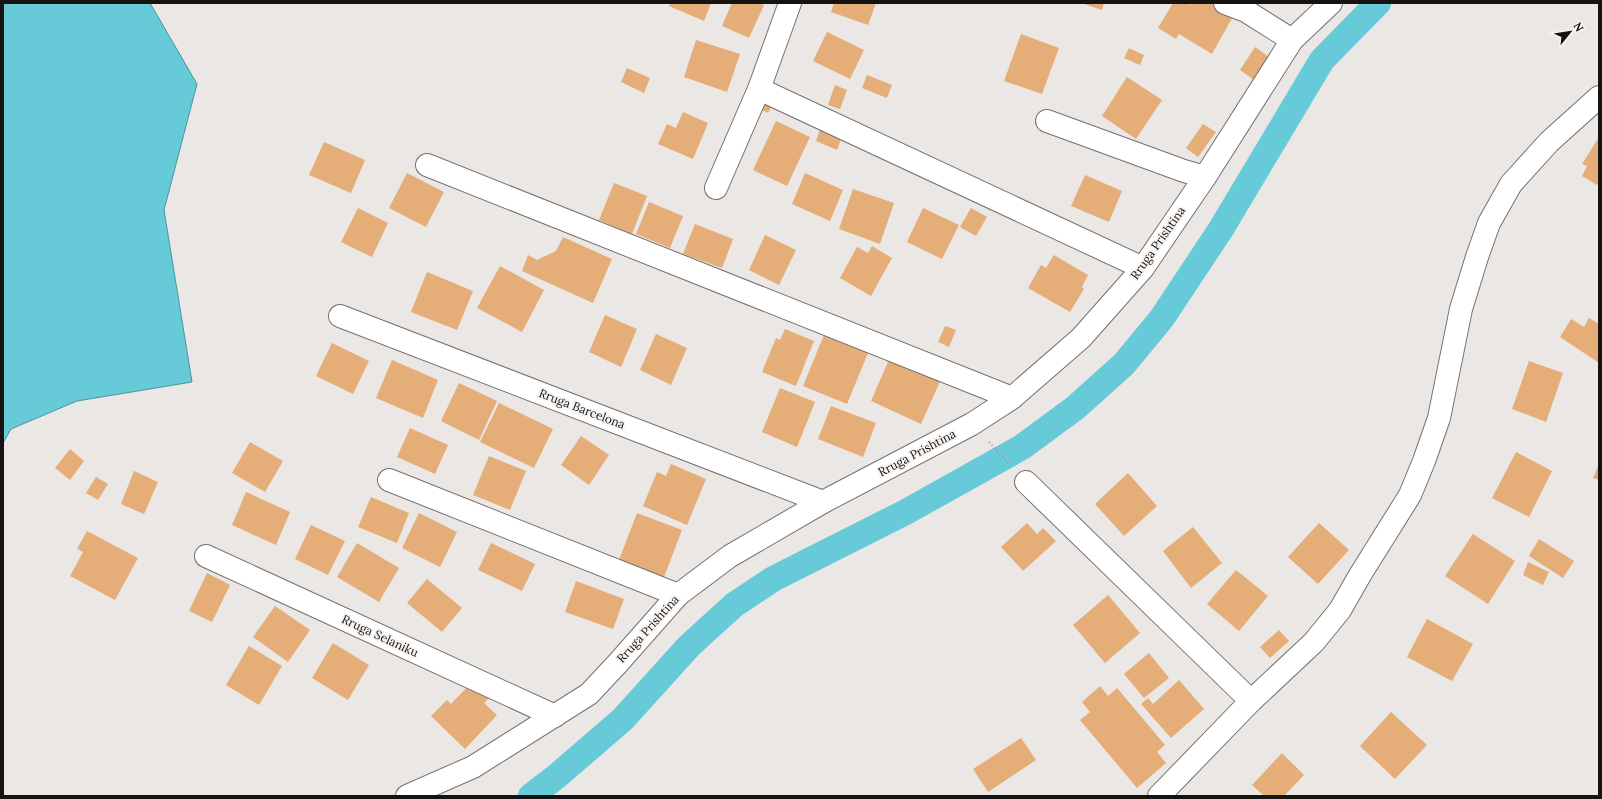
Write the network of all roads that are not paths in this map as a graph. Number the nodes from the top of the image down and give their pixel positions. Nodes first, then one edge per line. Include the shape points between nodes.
1 (790, 3) edge
2 (1225, 3) edge
3 (1331, 3) edge
4 (1292, 40) junction
5 (759, 89) junction
6 (1599, 97) edge
7 (1047, 121) dead end
8 (427, 165) dead end
9 (1205, 177) junction
10 (716, 188) dead end
11 (1143, 268) junction
12 (340, 316) dead end
13 (1012, 398) junction
14 (389, 480) dead end
15 (1026, 482) road end
16 (823, 502) junction
17 (206, 556) dead end
18 (678, 595) junction
19 (1251, 701) junction
20 (555, 716) junction
21 (407, 796) edge
22 (1159, 796) edge

1 - 5 street
2 - 4 street via 1246,11
3 - 4 street, Rruga Prishtina
4 - 9 street, Rruga Prishtina
5 - 10 street
5 - 11 street
6 - 19 street via 1549,142 1511,184 1489,223 1461,309 1439,418 1410,495 1340,610 1314,642
7 - 9 street
8 - 13 street
9 - 11 street, Rruga Prishtina
11 - 13 street, Rruga Prishtina via 1081,338
12 - 16 street, Rruga Barcelona
13 - 16 street, Rruga Prishtina via 972,424
14 - 18 street
15 - 19 street
16 - 18 street, Rruga Prishtina via 730,556
17 - 20 street, Rruga Selaniku
18 - 20 street, Rruga Prishtina via 589,694
19 - 22 street
20 - 21 street, Rruga Prishtina via 473,766

